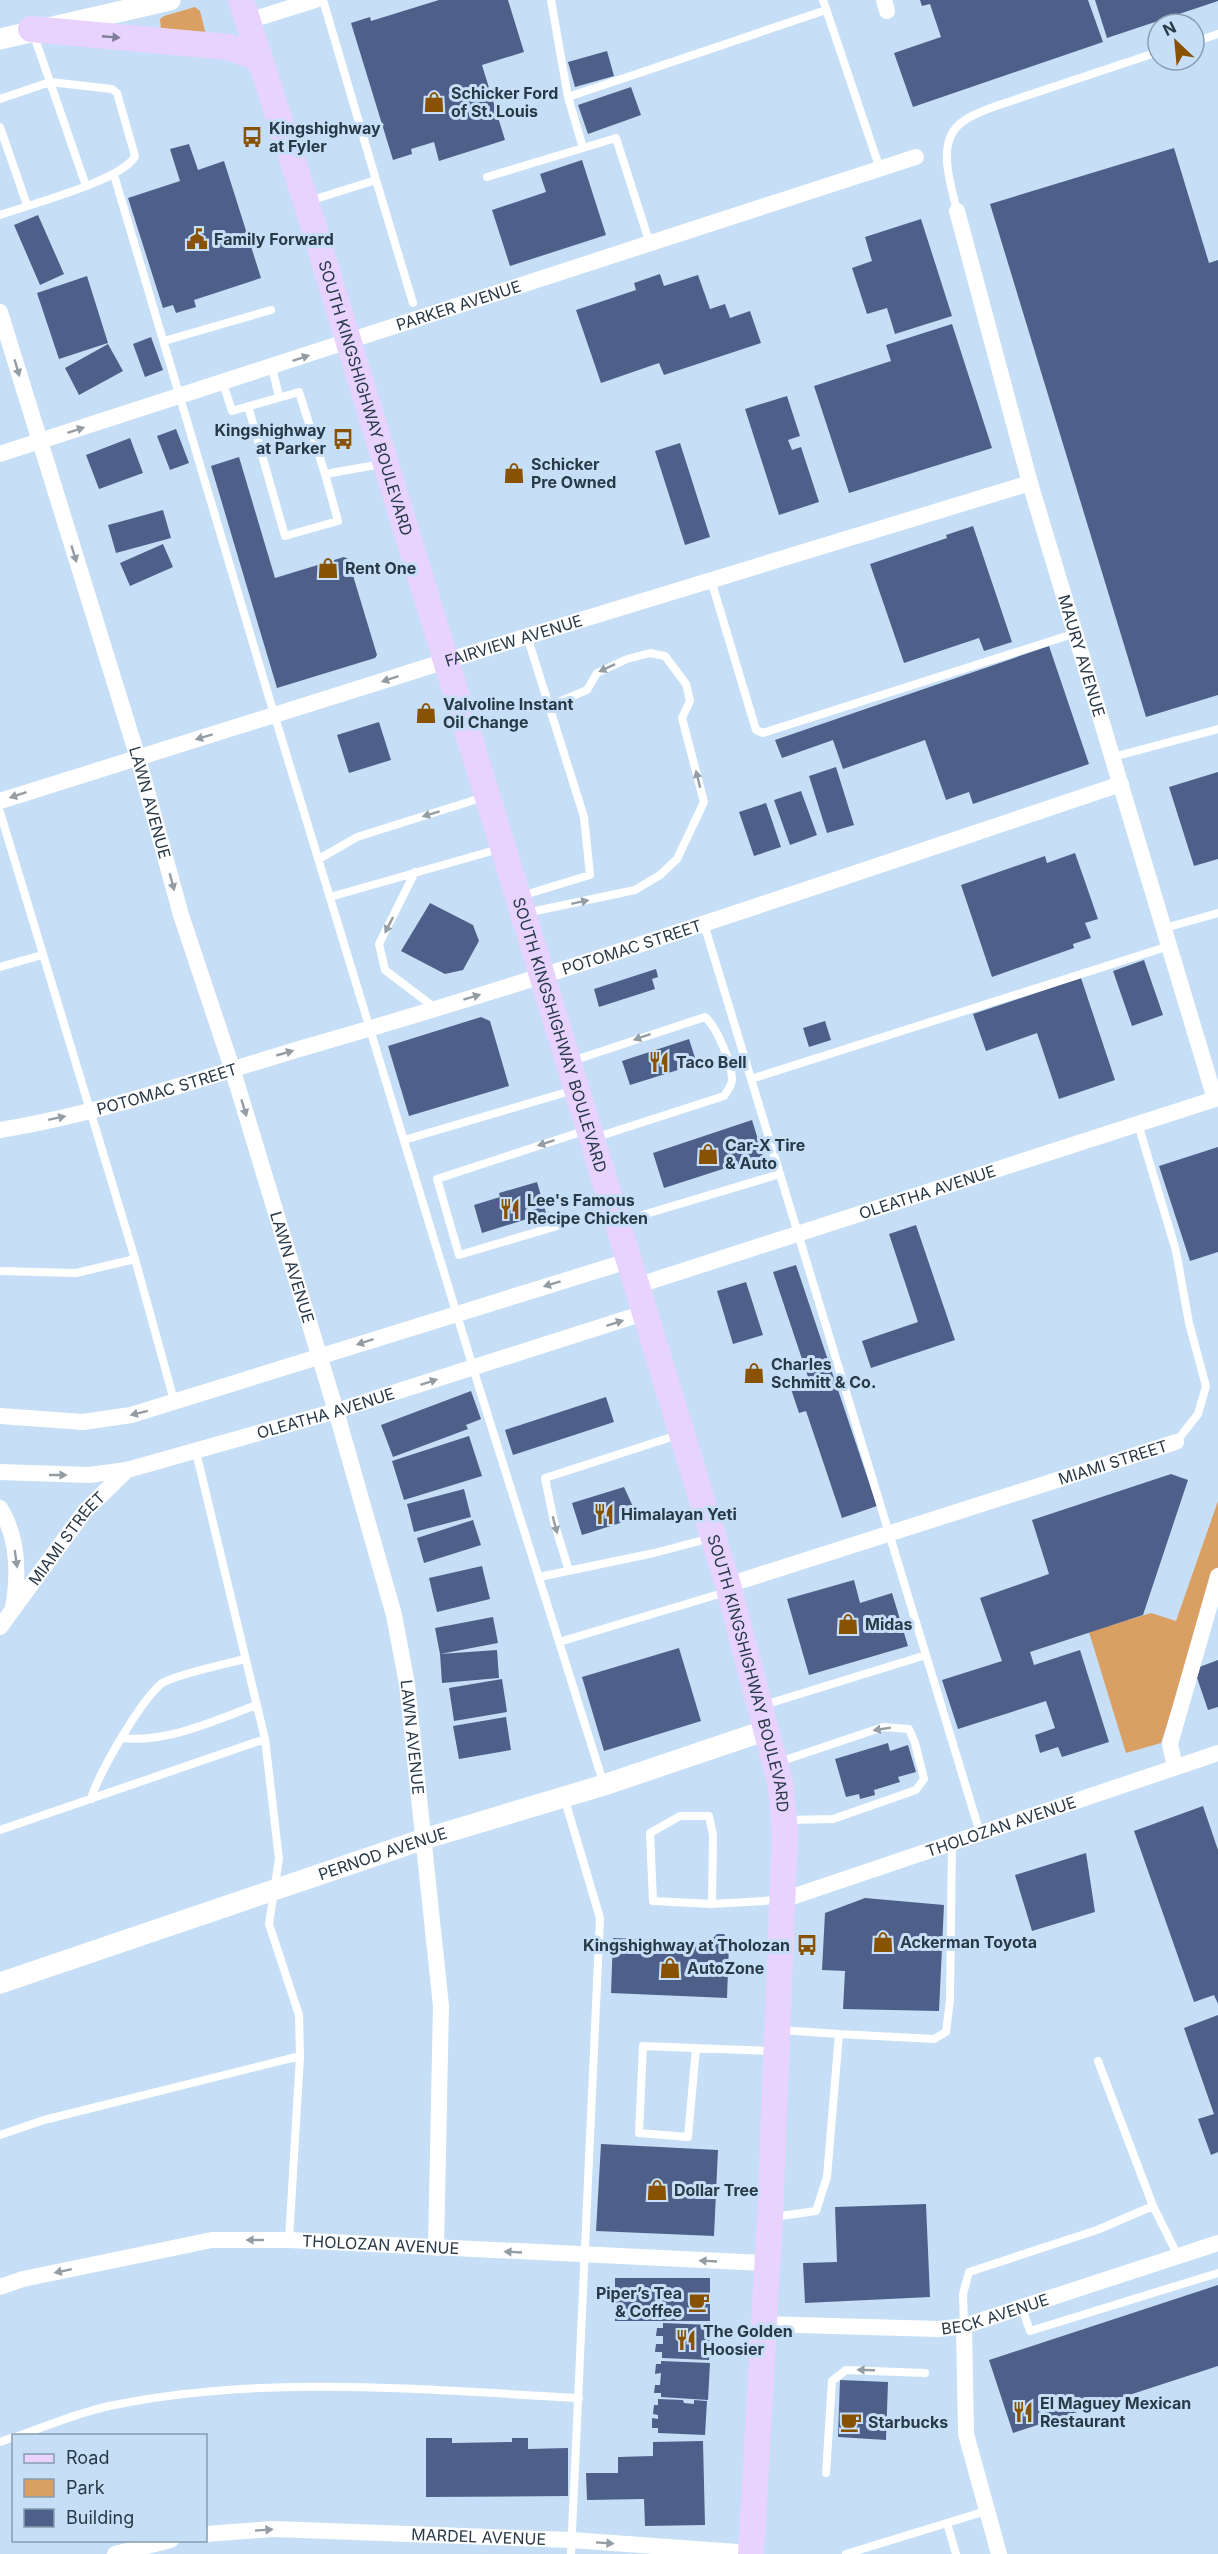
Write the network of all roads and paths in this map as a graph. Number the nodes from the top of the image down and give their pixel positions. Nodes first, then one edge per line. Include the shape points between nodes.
1 (170, 0) edge
2 (315, 0) edge
3 (323, 0) edge
4 (551, 0) edge
5 (823, 0) edge
6 (245, 10) edge
7 (826, 10) junction
8 (32, 29) junction
9 (0, 39) edge
10 (1146, 56) edge
11 (259, 59) junction
12 (50, 82) junction
13 (568, 96) junction
14 (0, 99) edge
15 (0, 127) edge
16 (583, 148) junction
17 (916, 157) dead end
18 (880, 169) junction
19 (114, 176) junction
20 (487, 177) dead end
21 (376, 180) junction
22 (86, 186) junction
23 (306, 202) junction
24 (27, 205) junction
25 (957, 211) joint
26 (0, 215) edge
27 (650, 244) junction
28 (413, 303) dead end
29 (271, 310) dead end
30 (0, 312) edge
31 (164, 341) junction
32 (348, 343) junction
33 (272, 367) junction
34 (223, 383) junction
35 (181, 397) junction
36 (279, 398) junction
37 (248, 406) junction
38 (38, 442) junction
39 (0, 454) edge
40 (385, 463) junction
41 (325, 474) junction
42 (1030, 483) junction
43 (711, 580) junction
44 (1076, 633) junction
45 (527, 636) junction
46 (446, 661) junction
47 (549, 706) junction
48 (275, 716) junction
49 (1218, 729) edge
50 (1113, 757) junction
51 (138, 758) junction
52 (1121, 784) junction
53 (487, 796) junction
54 (0, 801) edge
55 (0, 812) edge
56 (503, 848) junction
57 (319, 859) junction
58 (415, 872) junction
59 (330, 897) junction
60 (520, 905) junction
61 (1218, 913) edge
62 (704, 924) junction
63 (1165, 928) junction
64 (1169, 946) junction
65 (42, 955) junction
66 (0, 967) edge
67 (541, 975) junction
68 (435, 1008) junction
69 (371, 1029) junction
70 (568, 1063) junction
71 (232, 1068) junction
72 (751, 1079) junction
73 (576, 1089) junction
74 (1216, 1098) edge
75 (91, 1111) junction
76 (1138, 1124) junction
77 (0, 1130) edge
78 (589, 1134) junction
79 (404, 1140) junction
80 (780, 1174) junction
81 (614, 1216) junction
82 (798, 1234) junction
83 (135, 1259) junction
84 (628, 1261) junction
85 (0, 1271) edge
86 (636, 1286) junction
87 (457, 1313) junction
88 (644, 1313) junction
89 (319, 1357) junction
90 (473, 1368) junction
91 (175, 1404) junction
92 (336, 1412) junction
93 (0, 1416) edge
94 (681, 1434) junction
95 (1176, 1442) joint
96 (196, 1452) junction
97 (127, 1470) junction
98 (0, 1472) edge
99 (0, 1508) edge
100 (889, 1536) junction
101 (713, 1537) junction
102 (568, 1571) junction
103 (538, 1577) junction
104 (1217, 1582) edge
105 (728, 1588) junction
106 (13, 1612) junction
107 (0, 1627) edge
108 (559, 1642) junction
109 (926, 1655) junction
110 (246, 1659) junction
111 (257, 1705) junction
112 (764, 1718) junction
113 (122, 1738) junction
114 (265, 1739) junction
115 (1218, 1753) edge
116 (775, 1764) junction
117 (1175, 1767) junction
118 (604, 1785) junction
119 (564, 1797) junction
120 (91, 1799) junction
121 (784, 1820) junction
122 (0, 1830) edge
123 (980, 1833) junction
124 (424, 1839) junction
125 (952, 1843) junction
126 (272, 1892) junction
127 (783, 1900) junction
128 (712, 1904) junction
129 (0, 1983) edge
130 (839, 2034) junction
131 (777, 2041) junction
132 (696, 2048) junction
133 (300, 2056) junction
134 (1098, 2061) dead end
135 (0, 2134) edge
136 (1153, 2206) junction
137 (770, 2217) junction
138 (289, 2240) junction
139 (1218, 2243) edge
140 (436, 2248) junction
141 (586, 2255) junction
142 (1178, 2256) junction
143 (766, 2264) junction
144 (1218, 2273) edge
145 (0, 2287) edge
146 (1022, 2308) junction
147 (763, 2324) junction
148 (964, 2326) junction
149 (925, 2373) dead end
150 (579, 2398) junction
151 (24, 2434) edge
152 (826, 2473) dead end
153 (986, 2511) junction
154 (946, 2523) junction
155 (207, 2535) edge
156 (167, 2542) edge
157 (571, 2547) edge
158 (751, 2553) edge
159 (115, 2554) edge
160 (846, 2554) edge
161 (956, 2554) edge
162 (999, 2554) edge

1 - 8 street
2 - 6 street
3 - 21 lane
4 - 13 lane
5 - 7 lane
6 - 11 main road, SOUTH KINGSHIGHWAY BOULEVARD
7 - 13 lane
7 - 18 lane
8 - 9 street
8 -> 11 main road via 228,47
8 - 12 lane
10 - 25 lane via 996,106 956,128 949,141 948,159
11 - 23 main road, SOUTH KINGSHIGHWAY BOULEVARD
12 - 14 lane
12 - 19 lane via 117,93 135,156
12 - 22 lane
13 - 16 lane
15 - 24 lane
16 - 20 lane
16 - 27 lane via 616,138
17 - 18 street, PARKER AVENUE
18 - 27 street, PARKER AVENUE
19 - 22 lane
19 - 31 lane
21 - 23 lane
21 - 28 lane
22 - 24 lane
23 - 32 main road, SOUTH KINGSHIGHWAY BOULEVARD
24 - 26 lane
25 - 42 street, MAURY AVENUE
27 - 32 street, PARKER AVENUE
29 - 31 lane
30 -> 38 street, LAWN AVENUE
31 - 35 lane
33 -> 32 street, PARKER AVENUE
32 - 40 main road, SOUTH KINGSHIGHWAY BOULEVARD
33 - 34 street, PARKER AVENUE
33 - 36 lane
34 - 35 street, PARKER AVENUE
34 - 37 lane via 232,411
38 -> 35 street, PARKER AVENUE
35 - 48 lane
36 - 37 lane
36 - 41 lane via 299,392
37 - 41 lane via 285,536 338,521
38 - 39 street, PARKER AVENUE
38 -> 51 street, LAWN AVENUE
40 - 41 lane
40 - 46 main road, SOUTH KINGSHIGHWAY BOULEVARD
42 - 43 street, FAIRVIEW AVENUE
42 - 44 street, MAURY AVENUE
43 - 44 lane via 756,730 764,734
43 - 45 street, FAIRVIEW AVENUE
44 - 50 street, MAURY AVENUE
45 - 46 street, FAIRVIEW AVENUE
45 - 47 lane
46 -> 48 street, FAIRVIEW AVENUE
46 - 53 main road, SOUTH KINGSHIGHWAY BOULEVARD
47 - 60 lane via 584,817 590,875
60 -> 47 lane via 635,890 677,859 704,802 682,718 690,701 686,684 665,657 650,653 627,659 597,673 587,690
48 -> 51 street, FAIRVIEW AVENUE
48 - 57 lane
49 - 50 lane
50 - 52 street, MAURY AVENUE
51 -> 54 street, FAIRVIEW AVENUE
51 -> 71 street, LAWN AVENUE via 181,915
52 - 62 street, POTOMAC STREET
52 - 63 street, MAURY AVENUE
53 - 56 main road, SOUTH KINGSHIGHWAY BOULEVARD
53 -> 57 lane via 357,837
55 - 65 lane
56 - 58 lane
56 - 60 main road, SOUTH KINGSHIGHWAY BOULEVARD
57 - 59 lane
58 - 59 lane
58 -> 68 lane via 379,944 385,970
59 - 69 lane
60 - 67 main road, SOUTH KINGSHIGHWAY BOULEVARD
61 - 63 lane
62 - 67 street, POTOMAC STREET
62 - 72 lane
63 - 64 street, MAURY AVENUE
64 - 72 lane
64 - 74 street, MAURY AVENUE
65 - 66 lane
65 - 75 lane
68 -> 67 street, POTOMAC STREET
67 - 70 main road, SOUTH KINGSHIGHWAY BOULEVARD
68 - 69 street, POTOMAC STREET
71 -> 69 street, POTOMAC STREET
69 - 79 lane
70 - 73 main road, SOUTH KINGSHIGHWAY BOULEVARD
78 -> 70 lane via 724,1096 733,1081 731,1072 717,1032 705,1017
71 - 75 street, POTOMAC STREET
71 -> 89 street, LAWN AVENUE
72 - 80 lane
73 - 78 main road, SOUTH KINGSHIGHWAY BOULEVARD
73 - 79 lane
74 - 76 street, OLEATHA AVENUE
77 -> 75 street, POTOMAC STREET
75 - 83 lane
76 - 82 street, OLEATHA AVENUE
76 - 95 lane, MIAMI STREET via 1176,1251 1206,1386 1198,1414
78 - 81 main road, SOUTH KINGSHIGHWAY BOULEVARD
78 -> 81 lane via 438,1179 459,1255 529,1234
79 - 87 lane
80 - 81 lane
80 - 82 lane
81 - 84 main road, SOUTH KINGSHIGHWAY BOULEVARD
82 - 86 street, OLEATHA AVENUE
82 - 100 lane
83 - 85 lane via 76,1273
83 - 91 lane
84 - 86 main road, SOUTH KINGSHIGHWAY BOULEVARD
84 -> 87 street
86 - 88 main road, SOUTH KINGSHIGHWAY BOULEVARD
87 -> 89 street
87 - 90 lane
90 -> 88 street, OLEATHA AVENUE
88 - 94 main road, SOUTH KINGSHIGHWAY BOULEVARD
89 - 91 street
89 - 92 street, LAWN AVENUE
92 -> 90 street, OLEATHA AVENUE
90 - 103 lane
91 -> 93 street via 131,1416 83,1422
92 - 96 street, OLEATHA AVENUE
92 - 124 street, LAWN AVENUE via 394,1615 407,1684
94 - 101 main road, SOUTH KINGSHIGHWAY BOULEVARD
94 -> 102 lane via 545,1478
95 - 100 street, MIAMI STREET
96 - 97 street, OLEATHA AVENUE
96 - 110 lane
98 -> 97 street, OLEATHA AVENUE via 80,1475
97 - 106 street, MIAMI STREET via 86,1511
99 -> 106 street, MIAMI STREET via 17,1558
100 - 105 street, MIAMI STREET
100 - 109 lane
101 - 102 lane
101 - 105 main road, SOUTH KINGSHIGHWAY BOULEVARD
102 - 103 lane
103 - 108 lane
104 - 117 street via 1170,1744
105 - 108 lane
105 - 112 main road, SOUTH KINGSHIGHWAY BOULEVARD
106 - 107 street, MIAMI STREET
108 - 118 lane
109 - 112 lane
109 - 123 lane
110 - 111 lane
110 - 113 lane via 162,1683
111 - 113 lane via 188,1730 137,1740
111 - 114 lane
112 - 116 main road, SOUTH KINGSHIGHWAY BOULEVARD
112 - 118 street, PERNOD AVENUE
113 - 120 lane via 96,1781
114 - 120 lane
114 - 126 lane via 279,1859
115 - 117 street, THOLOZAN AVENUE
116 - 121 main road, SOUTH KINGSHIGHWAY BOULEVARD
121 -> 116 lane via 832,1819 916,1790 924,1779 909,1730 883,1727
117 - 123 street, THOLOZAN AVENUE
118 - 119 street, PERNOD AVENUE
119 - 124 street, PERNOD AVENUE
119 - 141 lane via 600,1918
120 - 122 lane
121 - 127 main road, SOUTH KINGSHIGHWAY BOULEVARD
123 - 125 street, THOLOZAN AVENUE
124 - 126 street, PERNOD AVENUE
124 - 140 street, LAWN AVENUE via 441,2006
125 - 127 street, THOLOZAN AVENUE
125 - 130 lane via 946,2032 934,2039
126 - 129 street, PERNOD AVENUE
126 - 133 lane via 269,1924 300,2015
127 - 128 lane
127 - 131 main road, SOUTH KINGSHIGHWAY BOULEVARD
128 - 128 lane via 653,1901 650,1833 680,1816 709,1816 713,1835
130 - 131 lane
130 - 137 lane via 827,2178 816,2211
131 - 132 lane
131 - 137 main road, SOUTH KINGSHIGHWAY BOULEVARD
132 - 132 lane via 643,2046 639,2133 688,2137
133 - 135 lane
133 - 138 lane
134 - 136 lane
136 - 142 lane
136 - 148 lane via 1098,2230 969,2272 963,2294
137 - 143 main road, SOUTH KINGSHIGHWAY BOULEVARD
138 - 140 street, THOLOZAN AVENUE
138 -> 145 street, THOLOZAN AVENUE via 212,2240
139 - 142 street, BECK AVENUE
141 -> 140 street, THOLOZAN AVENUE
143 -> 141 street, THOLOZAN AVENUE
141 - 150 lane
142 - 146 street, BECK AVENUE
143 - 147 main road, SOUTH KINGSHIGHWAY BOULEVARD
144 - 146 lane via 1030,2331
146 - 148 street, BECK AVENUE
147 - 148 street, BECK AVENUE via 939,2329
147 - 158 main road, SOUTH KINGSHIGHWAY BOULEVARD
148 - 153 street via 966,2434
149 -> 152 lane via 838,2373 832,2381
150 - 151 lane via 325,2385 211,2389 112,2405
150 - 157 lane
153 - 154 lane
153 - 162 street
154 - 160 lane
154 - 161 lane
155 -> 157 street, MARDEL AVENUE via 273,2529
156 - 159 street
157 -> 158 street, MARDEL AVENUE

